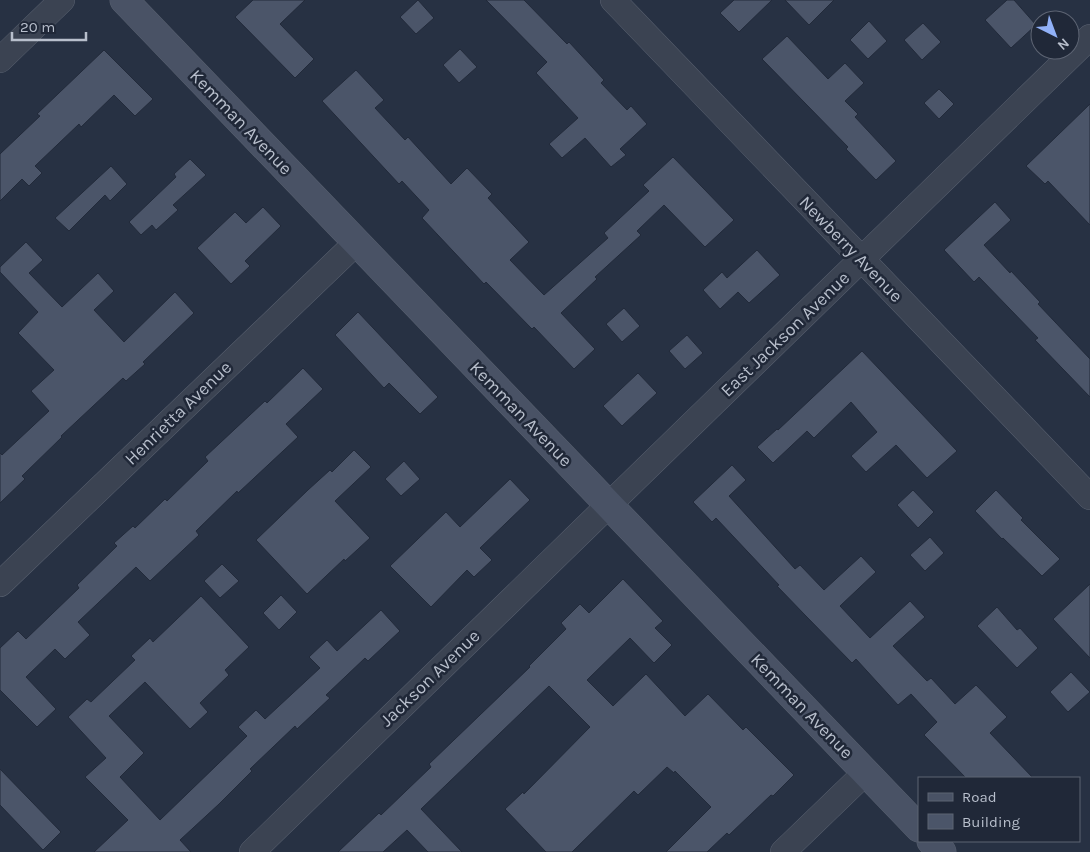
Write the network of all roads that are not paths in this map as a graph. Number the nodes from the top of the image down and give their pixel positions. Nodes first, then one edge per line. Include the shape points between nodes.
1 (62, 0) edge
2 (124, 0) edge
3 (613, 0) edge
4 (1090, 37) edge
5 (0, 60) edge
6 (356, 243) junction
7 (862, 260) junction
8 (1090, 497) edge
9 (608, 505) junction
10 (0, 584) edge
11 (866, 772) junction
12 (918, 827) edge
13 (932, 842) edge
14 (252, 852) edge
15 (783, 852) edge
16 (942, 852) edge

1 - 5 street
2 - 6 street, Kemman Avenue
3 - 7 street, Newberry Avenue
4 - 7 street, East Jackson Avenue
6 - 9 street, Kemman Avenue
6 - 10 street, Henrietta Avenue
7 - 8 street, Newberry Avenue
7 - 9 street, East Jackson Avenue
9 - 11 street, Kemman Avenue
9 - 14 street, Jackson Avenue
11 - 12 street, Kemman Avenue
11 - 15 street
13 - 16 street

